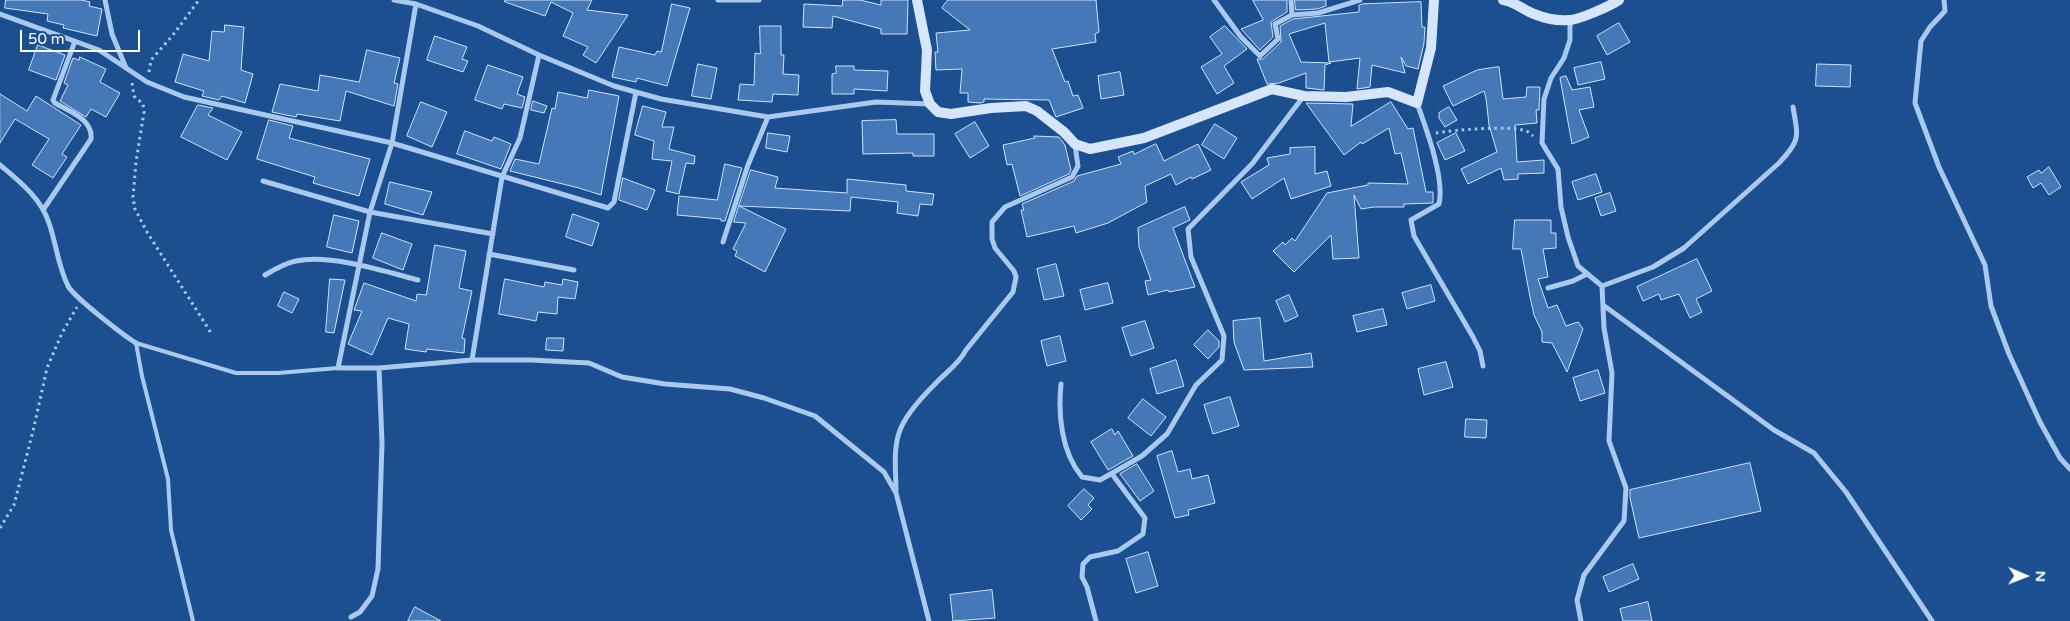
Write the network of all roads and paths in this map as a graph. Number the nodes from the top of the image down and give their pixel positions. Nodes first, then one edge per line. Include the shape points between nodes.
1 (106, 0) edge
2 (199, 0) edge
3 (394, 0) edge
4 (718, 0) edge
5 (759, 0) edge
6 (917, 0) edge
7 (1214, 0) edge
8 (1291, 0) edge
9 (1360, 0) edge
10 (1434, 0) edge
11 (1503, 0) edge
12 (1619, 0) edge
13 (1944, 0) edge
14 (416, 4) junction
15 (0, 14) edge
16 (1292, 15) junction
17 (1570, 20) junction
18 (75, 41) junction
19 (539, 55) junction
20 (126, 68) junction
21 (132, 72) junction
22 (147, 82) junction
23 (636, 92) junction
24 (1304, 96) junction
25 (1417, 103) junction
26 (930, 104) junction
27 (1794, 107) dead end
28 (768, 117) junction
29 (1428, 134) junction
30 (392, 143) junction
31 (1542, 143) junction
32 (1075, 144) junction
33 (0, 165) edge
34 (502, 177) junction
35 (263, 182) dead end
36 (44, 210) junction
37 (370, 212) junction
38 (493, 234) junction
39 (723, 242) dead end
40 (489, 254) junction
41 (358, 265) junction
42 (574, 270) dead end
43 (1587, 274) junction
44 (264, 275) dead end
45 (418, 280) dead end
46 (1602, 286) junction
47 (1548, 288) dead end
48 (81, 300) junction
49 (1603, 305) junction
50 (211, 333) dead end
51 (136, 343) junction
52 (472, 360) junction
53 (1483, 366) dead end
54 (338, 368) junction
55 (379, 368) junction
56 (1061, 384) dead end
57 (2070, 469) edge
58 (1112, 474) junction
59 (896, 493) junction
60 (0, 528) edge
61 (351, 617) dead end
62 (193, 621) edge
63 (929, 621) edge
64 (1096, 621) edge
65 (1581, 621) edge
66 (1932, 621) edge

1 - 20 street via 112,34
2 - 22 path via 151,60
3 - 14 street
4 - 5 street
6 - 26 street via 927,50 926,91
7 - 16 street via 1241,37 1260,56 1278,39 1275,24
8 - 16 street
9 - 16 street via 1318,13
10 - 25 street via 1431,48
11 - 17 street via 1544,18
12 - 17 street
13 - 57 street via 1945,12 1921,41 1916,104 1939,167 1985,265 1991,306 2009,354 2040,422 2060,458
14 - 19 street via 478,26
14 - 30 street
15 - 18 street
17 - 31 street via 1570,40 1544,99
18 - 20 street via 99,50
18 - 36 street via 53,100 84,120 90,127 91,139
19 - 23 street
19 - 34 street via 520,138
20 - 21 street
21 - 22 street
21 - 50 path via 134,96 143,104 144,112 136,162 135,209
22 - 30 street via 184,97
23 - 28 street
23 - 34 street via 614,202 608,208
24 - 25 street via 1346,97 1388,92
24 - 32 street via 1272,89 1144,138 1090,149
24 - 58 street via 1252,164 1188,229 1191,258 1224,336 1222,360 1196,385 1167,434 1142,456
25 - 29 street
26 - 28 street via 876,102
26 - 32 street via 938,112 951,114 1026,106 1044,116
27 - 46 street via 1798,135 1794,148 1780,163 1684,248 1653,267
28 - 39 street via 748,164
29 - 31 path via 1457,130 1526,131
29 - 53 street via 1441,197 1439,204 1411,220 1411,226 1480,351
30 - 34 street
30 - 37 street
31 - 43 street via 1558,169 1561,208 1568,236 1578,266
32 - 59 street via 1078,166 1072,177 1005,207 992,222 995,248 1016,277 1013,292 962,358 914,409 899,432
33 - 36 street via 27,188
34 - 38 street
35 - 37 street
36 - 48 street via 69,287
37 - 38 street
37 - 41 street
38 - 40 street
40 - 42 street
40 - 52 street
41 - 44 street via 306,259
41 - 45 street
41 - 54 street
43 - 46 street
43 - 47 street
46 - 49 street
48 - 51 street
48 - 60 path via 47,368 14,505
49 - 65 street via 1612,373 1609,442 1626,488 1624,521 1584,575 1577,600
49 - 66 street via 1774,430 1814,453 1846,492
51 - 54 lane via 236,373
51 - 62 lane via 168,479 171,530
52 - 55 street
52 - 59 street via 589,364 622,377 730,390 764,398 815,416 884,472
54 - 55 street
55 - 61 street via 382,443 378,569 372,596 360,612
56 - 58 street via 1059,410 1074,468 1082,477 1100,480
58 - 64 street via 1146,518 1143,534 1118,551 1090,557 1083,564 1082,578
59 - 63 street

